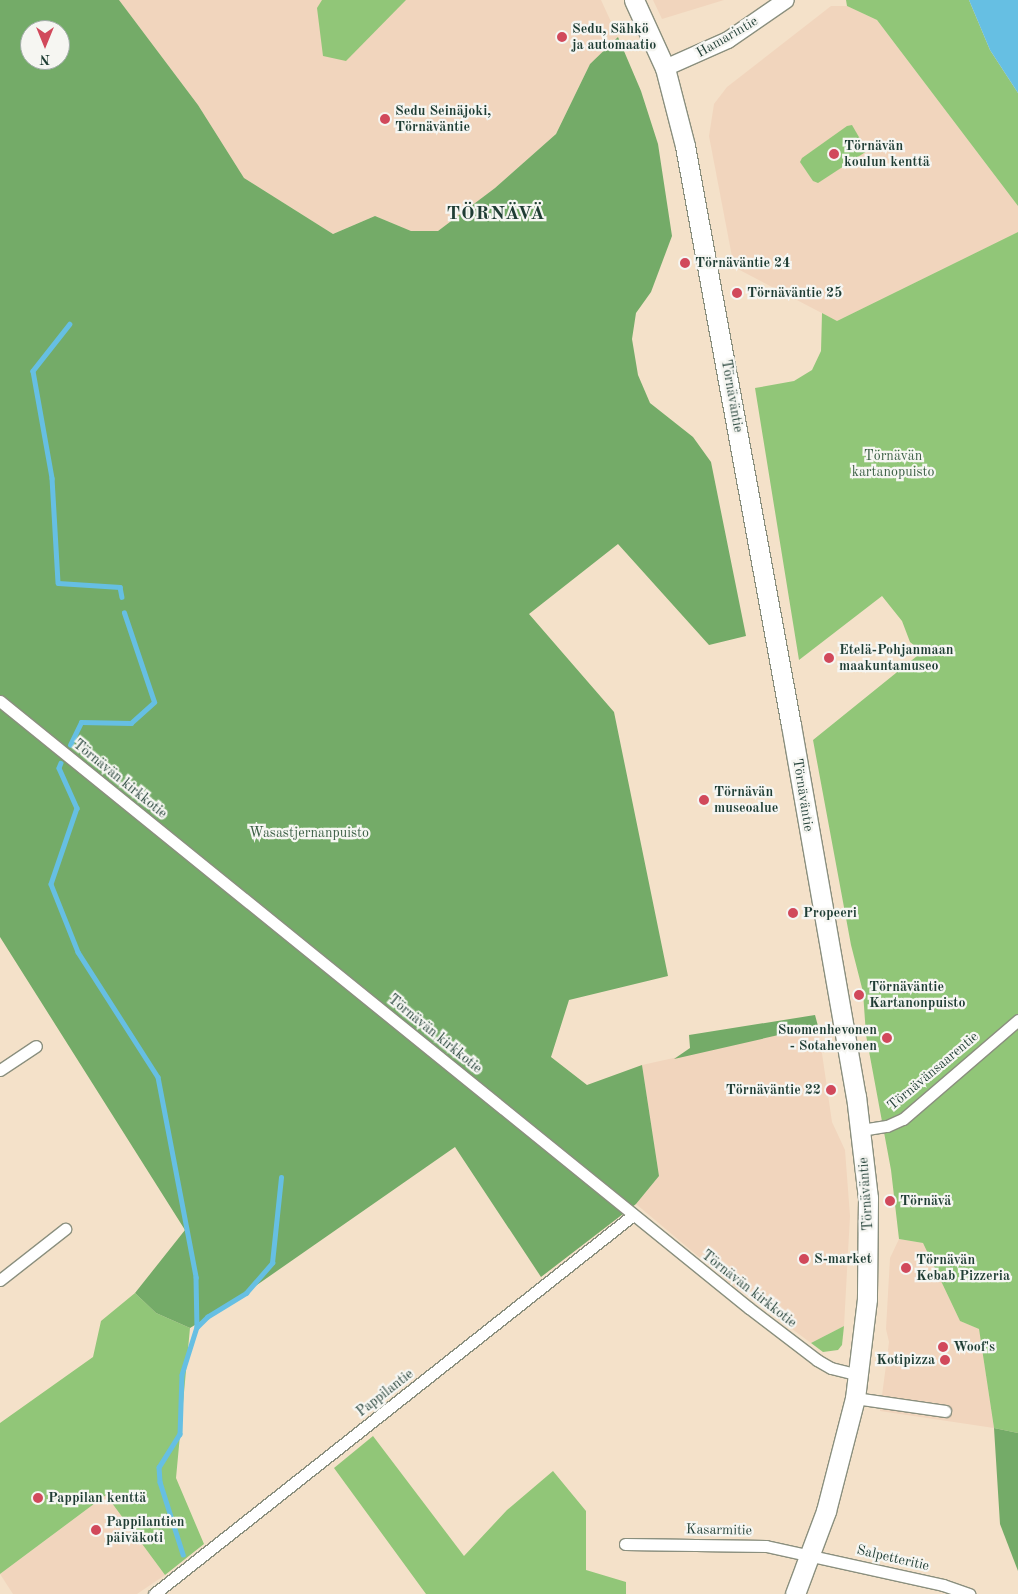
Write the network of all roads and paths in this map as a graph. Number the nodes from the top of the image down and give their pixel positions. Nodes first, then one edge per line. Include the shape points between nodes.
1 (634, 0) edge
2 (786, 0) edge
3 (665, 68) junction
4 (0, 702) edge
5 (1018, 1020) edge
6 (36, 1046) dead end
7 (0, 1070) edge
8 (860, 1130) junction
9 (633, 1216) junction
10 (65, 1230) dead end
11 (0, 1280) edge
12 (859, 1375) junction
13 (855, 1398) junction
14 (945, 1411) dead end
15 (625, 1544) dead end
16 (811, 1555) junction
17 (154, 1594) edge
18 (795, 1594) edge
19 (969, 1594) edge

1 - 3 main road, Törnäväntie
2 - 3 main road, Hamarintie via 728,40
3 - 8 main road, Törnäväntie via 685,146 710,274
4 - 9 street, Törnävän kirkkotie
5 - 8 street, Törnävänsaarentie via 903,1119 887,1126
6 - 7 street
8 - 12 main road, Törnäväntie via 870,1246
9 - 12 street, Törnävän kirkkotie via 817,1360 831,1368
9 - 17 street, Pappilantie
10 - 11 street
12 - 13 main road, Törnäväntie
13 - 14 street
13 - 16 main road, Törnäväntie via 839,1467
15 - 16 street, Kasarmitie via 766,1546
16 - 18 main road, Törnäväntie
16 - 19 street, Salpetteritie

